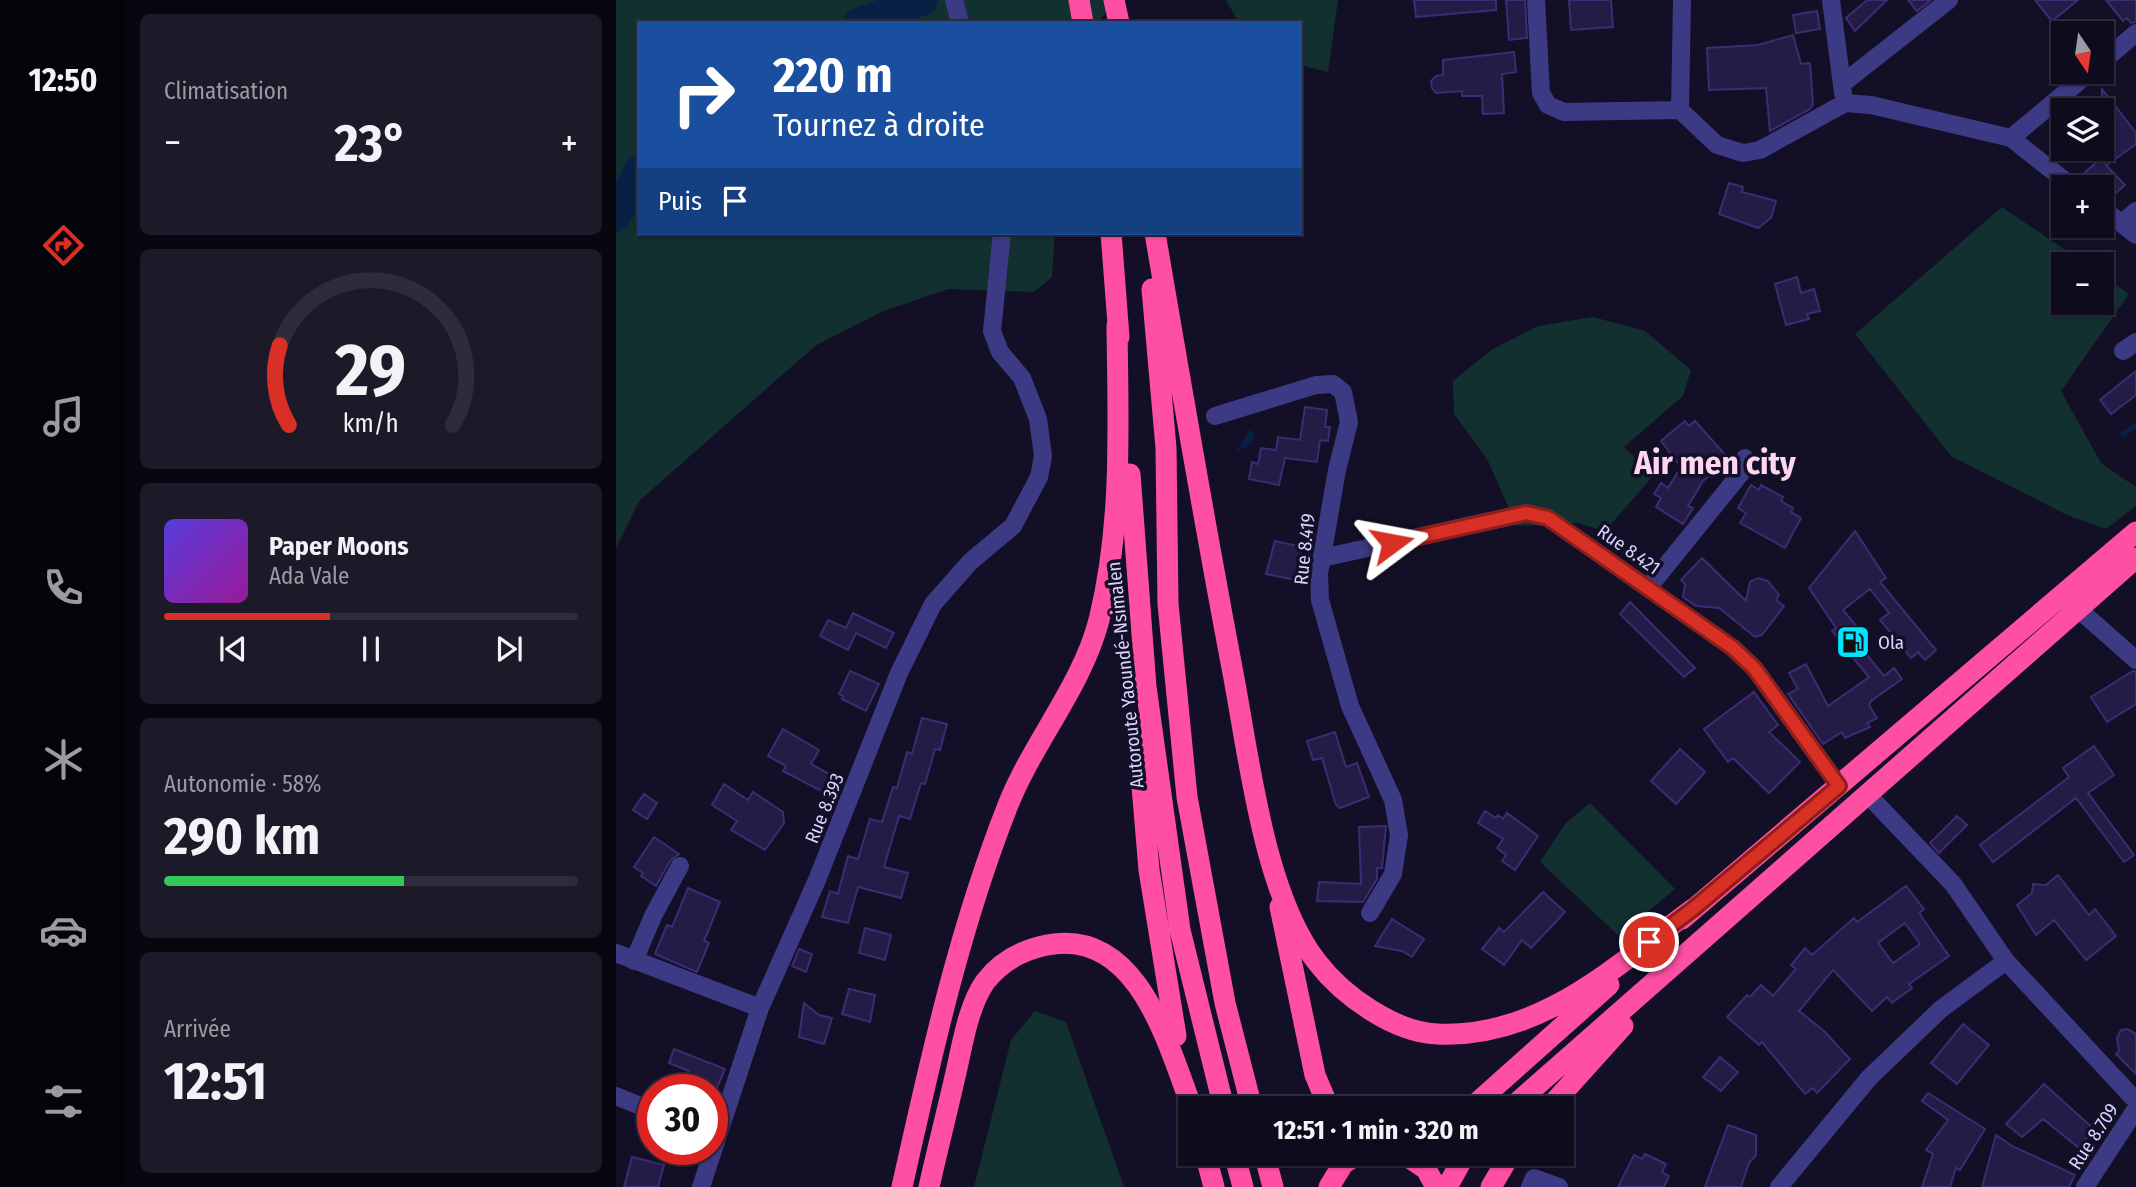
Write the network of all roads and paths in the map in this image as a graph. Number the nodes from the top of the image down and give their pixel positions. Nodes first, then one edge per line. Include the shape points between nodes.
1 (1079, 0) edge
2 (1114, 0) edge
3 (1536, 0) edge
4 (1682, 0) edge
5 (1831, 0) edge
6 (1949, 0) edge
7 (1083, 21) edge
8 (1119, 21) edge
9 (2136, 33) edge
10 (2114, 52) edge
11 (1842, 84) junction
12 (2076, 84) edge
13 (1845, 103) junction
14 (1680, 110) junction
15 (2011, 138) junction
16 (2058, 175) edge
17 (2129, 217) edge
18 (1002, 235) edge
19 (1111, 235) edge
20 (1147, 235) edge
21 (1155, 235) edge
22 (2136, 235) edge
23 (1117, 326) junction
24 (1215, 416) dead end
25 (1745, 458) dead end
26 (2136, 532) edge
27 (1322, 558) junction
28 (2136, 558) edge
29 (1648, 588) junction
30 (2076, 607) junction
31 (2136, 660) edge
32 (1146, 687) junction
33 (1839, 786) junction
34 (1868, 795) junction
35 (680, 866) dead end
36 (1275, 880) junction
37 (1693, 909) junction
38 (1370, 913) dead end
39 (1719, 927) junction
40 (616, 953) edge
41 (634, 961) junction
42 (2006, 961) junction
43 (760, 1008) junction
44 (616, 1096) edge
45 (1187, 1096) edge
46 (1189, 1096) edge
47 (1221, 1096) edge
48 (1249, 1096) edge
49 (1324, 1096) edge
50 (1484, 1096) edge
51 (1525, 1096) edge
52 (1560, 1096) edge
53 (2136, 1101) edge
54 (728, 1102) edge
55 (637, 1105) edge
56 (2136, 1109) edge
57 (708, 1165) edge
58 (1208, 1166) edge
59 (1237, 1166) edge
60 (1267, 1166) edge
61 (1342, 1166) edge
62 (1422, 1166) edge
63 (1459, 1166) edge
64 (1503, 1166) edge
65 (701, 1187) edge
66 (902, 1187) edge
67 (929, 1187) edge
68 (1214, 1187) edge
69 (1242, 1187) edge
70 (1273, 1187) edge
71 (1329, 1187) edge
72 (1436, 1187) edge
73 (1447, 1187) edge
74 (1491, 1187) edge
75 (1530, 1187) edge
76 (1559, 1187) edge
77 (1779, 1187) edge
78 (2085, 1187) edge

1 - 7 highway
2 - 8 highway
3 - 14 street via 1541,93 1548,105 1564,112
4 - 14 street
5 - 11 street
6 - 11 street
9 - 10 street
11 - 13 street
12 - 15 street
13 - 14 street via 1760,150 1743,153 1717,145
13 - 15 street
15 - 16 street
17 - 22 street
18 - 43 street, Rue 8.393 via 992,331 1000,352 1022,378 1038,419 1043,456 1039,477 1013,526 971,562 933,604 899,673 828,855
19 - 23 highway, Autoroute Yaoundé-Nsimalen
20 - 48 highway via 1166,448 1168,604 1187,797 1225,1003
21 - 36 highway via 1194,463
23 - 32 highway, Autoroute Yaoundé-Nsimalen
23 - 66 highway via 1115,532 1098,624 1078,673 1018,780 983,870 946,991
24 - 27 street, Rue 8.419 via 1316,385 1333,384 1343,392 1349,422
25 - 29 street via 1745,468
26 - 33 highway
27 - 29 street, Rue 8.421 via 1538,514
27 - 38 street, Rue 8.419 via 1320,600 1335,661 1393,800 1399,835 1394,874
28 - 30 highway
29 - 33 street, Rue 8.421 via 1755,669
30 - 31 street
30 - 34 highway
32 - 46 highway via 1139,750 1149,870 1167,993
32 - 47 highway, Autoroute Yaoundé-Nsimalen via 1180,930
33 - 37 highway
34 - 39 highway
34 - 42 street via 1953,884
35 - 41 street
36 - 37 highway via 1317,962 1349,994 1398,1024 1434,1034 1471,1034 1512,1026 1549,1011
36 - 49 highway via 1315,1075
37 - 50 highway
39 - 51 highway
39 - 52 highway
40 - 41 street
41 - 43 street
42 - 53 street
42 - 77 street via 1941,1009 1869,1078
43 - 54 street, Rue 8.393
44 - 55 street
45 - 67 highway via 1156,1013 1141,987 1119,964 1090,948 1059,943 1030,949 1004,962 984,984 966,1030
56 - 78 street, Rue 8.709
57 - 65 street, Rue 8.393
58 - 68 highway
59 - 69 highway
60 - 70 highway
61 - 71 highway
62 - 72 highway
63 - 73 highway
64 - 74 highway
75 - 76 street via 1534,1178

